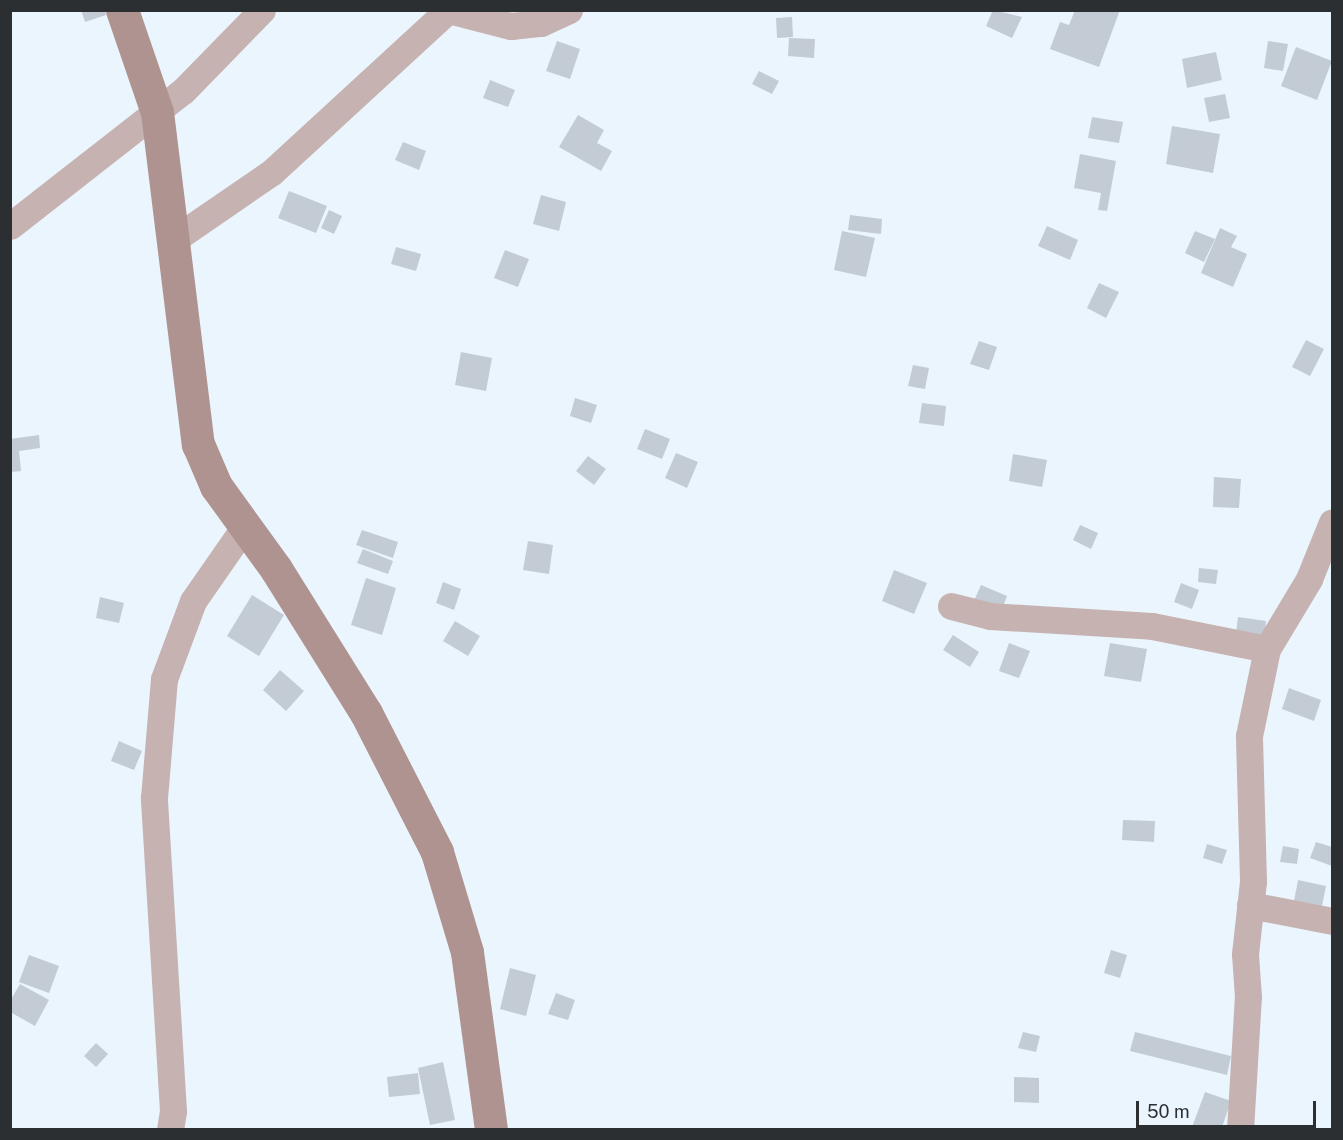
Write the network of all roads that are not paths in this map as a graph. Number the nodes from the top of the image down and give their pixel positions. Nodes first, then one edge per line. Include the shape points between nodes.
1 (122, 10) edge
2 (262, 10) edge
3 (448, 10) edge
4 (569, 10) edge
5 (157, 112) junction
6 (10, 226) edge
7 (172, 240) junction
8 (1332, 522) edge
9 (243, 529) junction
10 (951, 606) dead end
11 (1267, 649) junction
12 (1250, 905) junction
13 (1332, 921) edge
14 (170, 1130) edge
15 (491, 1130) edge
16 (1240, 1130) edge

1 - 5 street
2 - 5 street
3 - 4 street via 512,26 541,23
3 - 7 street via 272,172
5 - 6 street
5 - 7 street
7 - 9 street via 198,444 216,486
8 - 11 street via 1309,579
9 - 14 street via 193,601 164,679 154,798 173,1111
9 - 15 street via 276,569 323,641 436,852 467,952
10 - 11 street via 990,616 1152,626
11 - 12 street via 1249,736 1254,804
12 - 13 street
12 - 16 street

